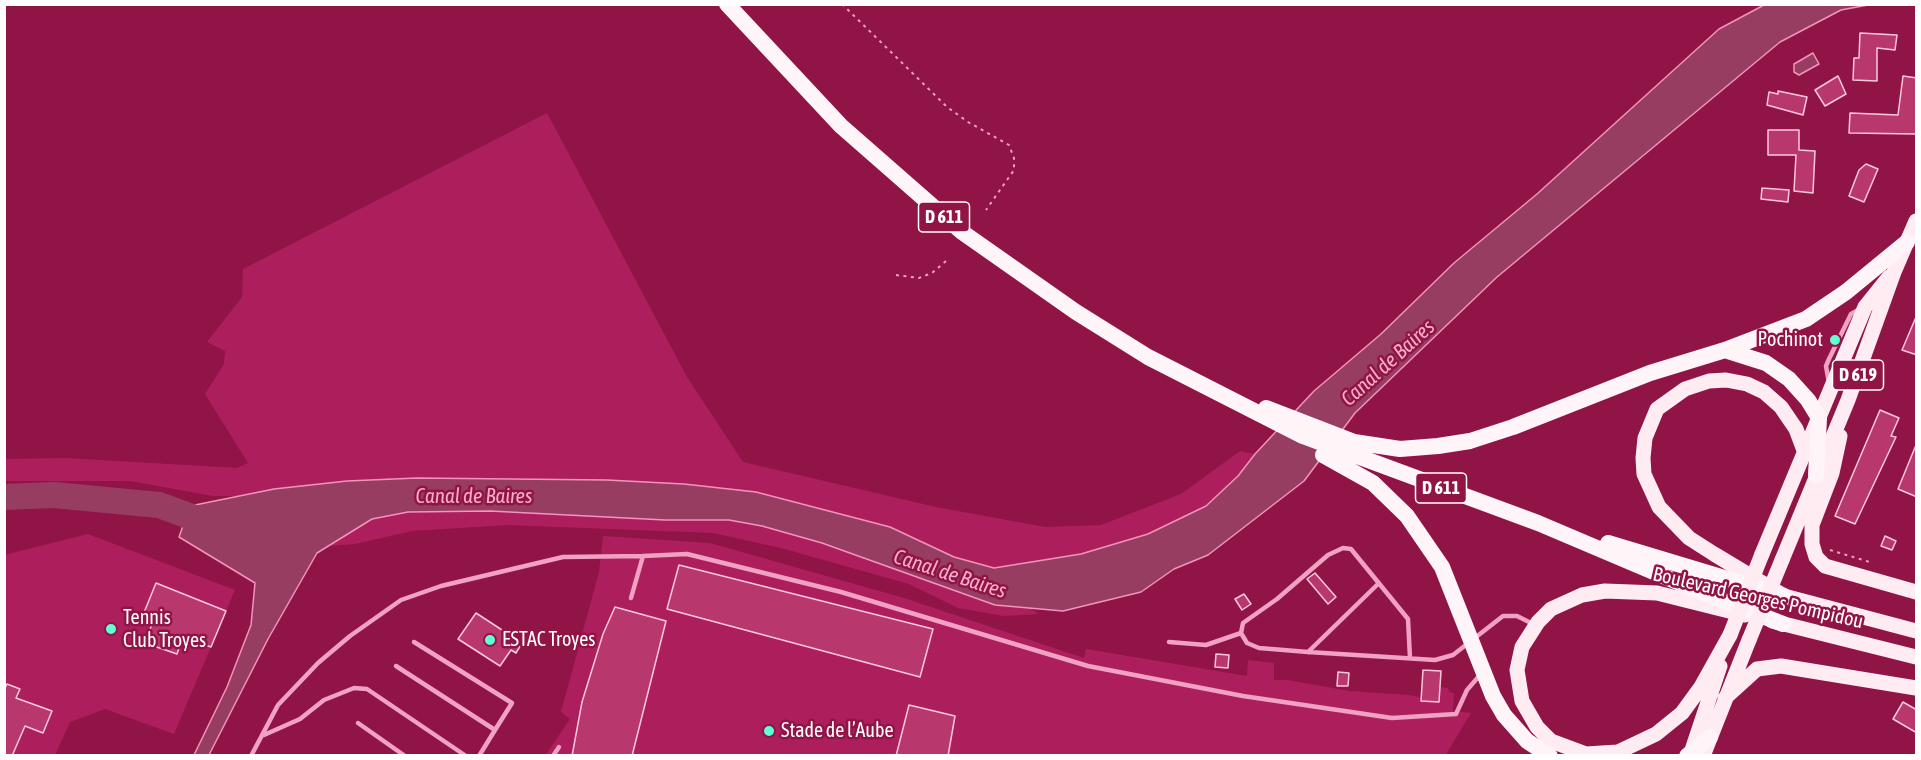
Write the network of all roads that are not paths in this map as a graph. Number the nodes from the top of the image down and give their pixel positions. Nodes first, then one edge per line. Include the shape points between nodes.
1 (727, 4) edge
2 (1917, 221) edge
3 (1907, 242) junction
4 (1894, 272) junction
5 (1725, 350) junction
6 (1848, 400) junction
7 (1268, 414) junction
8 (1818, 418) junction
9 (1345, 452) junction
10 (1805, 453) junction
11 (1816, 475) junction
12 (1538, 523) junction
13 (643, 556) junction
14 (1379, 583) junction
15 (1917, 592) edge
16 (1785, 596) junction
17 (631, 598) dead end
18 (1783, 624) junction
19 (1535, 626) junction
20 (1917, 631) edge
21 (1241, 633) junction
22 (1730, 635) junction
23 (414, 642) dead end
24 (1169, 642) dead end
25 (1471, 642) junction
26 (1308, 651) junction
27 (1917, 657) edge
28 (1410, 658) junction
29 (396, 666) dead end
30 (1483, 671) junction
31 (1917, 688) edge
32 (1725, 698) junction
33 (358, 723) dead end
34 (495, 730) junction
35 (263, 736) junction
36 (1710, 737) joint
37 (559, 747) dead end
38 (1692, 755) edge
39 (251, 756) edge
40 (405, 756) edge
41 (466, 756) edge
42 (479, 756) edge
43 (553, 756) edge
44 (1550, 756) edge

1 - 7 highway, D 611 via 841,126 962,232 1076,312 1199,384
2 - 3 main road, D 619
3 - 4 main road, D 619
3 - 5 highway via 1806,319
4 - 6 main road, D 619
4 - 8 main road, D 619 via 1864,307
5 - 8 highway via 1766,363 1788,379 1808,400
5 - 9 highway via 1650,373 1470,441
6 - 11 main road, D 619
6 - 15 main road via 1832,473 1812,525 1813,549 1825,566
7 - 9 highway
7 - 9 highway via 1303,436
8 - 10 main road, D 619
8 - 11 highway
9 - 12 highway, D 611
9 - 25 highway via 1426,541 1454,591
10 - 16 main road, Boulevard Georges Pompidou via 1796,429 1781,407 1764,392 1726,380 1701,384 1672,397 1657,409 1645,438 1647,482 1673,524 1714,554
10 - 22 main road, D 619, bridge
11 - 32 main road, D 619, bridge
12 - 16 highway, D 611
12 - 18 highway, D 611
13 - 17 lane
13 - 30 lane via 687,554 808,584 1088,666 1243,696 1392,718 1456,714 1467,690
13 - 35 lane via 563,557 441,586 401,600 318,663 278,705
14 - 21 lane via 1351,549 1343,548 1328,555 1243,623
14 - 26 lane
14 - 28 lane via 1408,619
16 - 20 main road, Boulevard Georges Pompidou
18 - 19 main road, Boulevard Georges Pompidou via 1657,593 1623,590 1567,601 1551,609
18 - 27 main road, Boulevard Georges Pompidou
19 - 22 main road, Boulevard Georges Pompidou via 1522,647 1517,670 1522,701 1537,727 1551,741 1586,754 1618,752 1656,734 1682,713
19 - 25 lane via 1517,616 1503,616
21 - 24 lane via 1206,645
21 - 26 lane via 1247,643 1259,648
22 - 38 main road, D 619
23 - 34 lane via 512,704
25 - 28 lane via 1453,655 1435,660
25 - 30 highway
26 - 28 lane
29 - 34 lane
30 - 44 highway via 1504,715 1527,741
31 - 32 main road via 1781,666 1757,669
32 - 36 main road, D 619
33 - 40 lane
34 - 42 lane
35 - 39 lane
35 - 41 lane via 300,719 324,700 354,688 367,689
36 - 38 highway
37 - 43 lane

